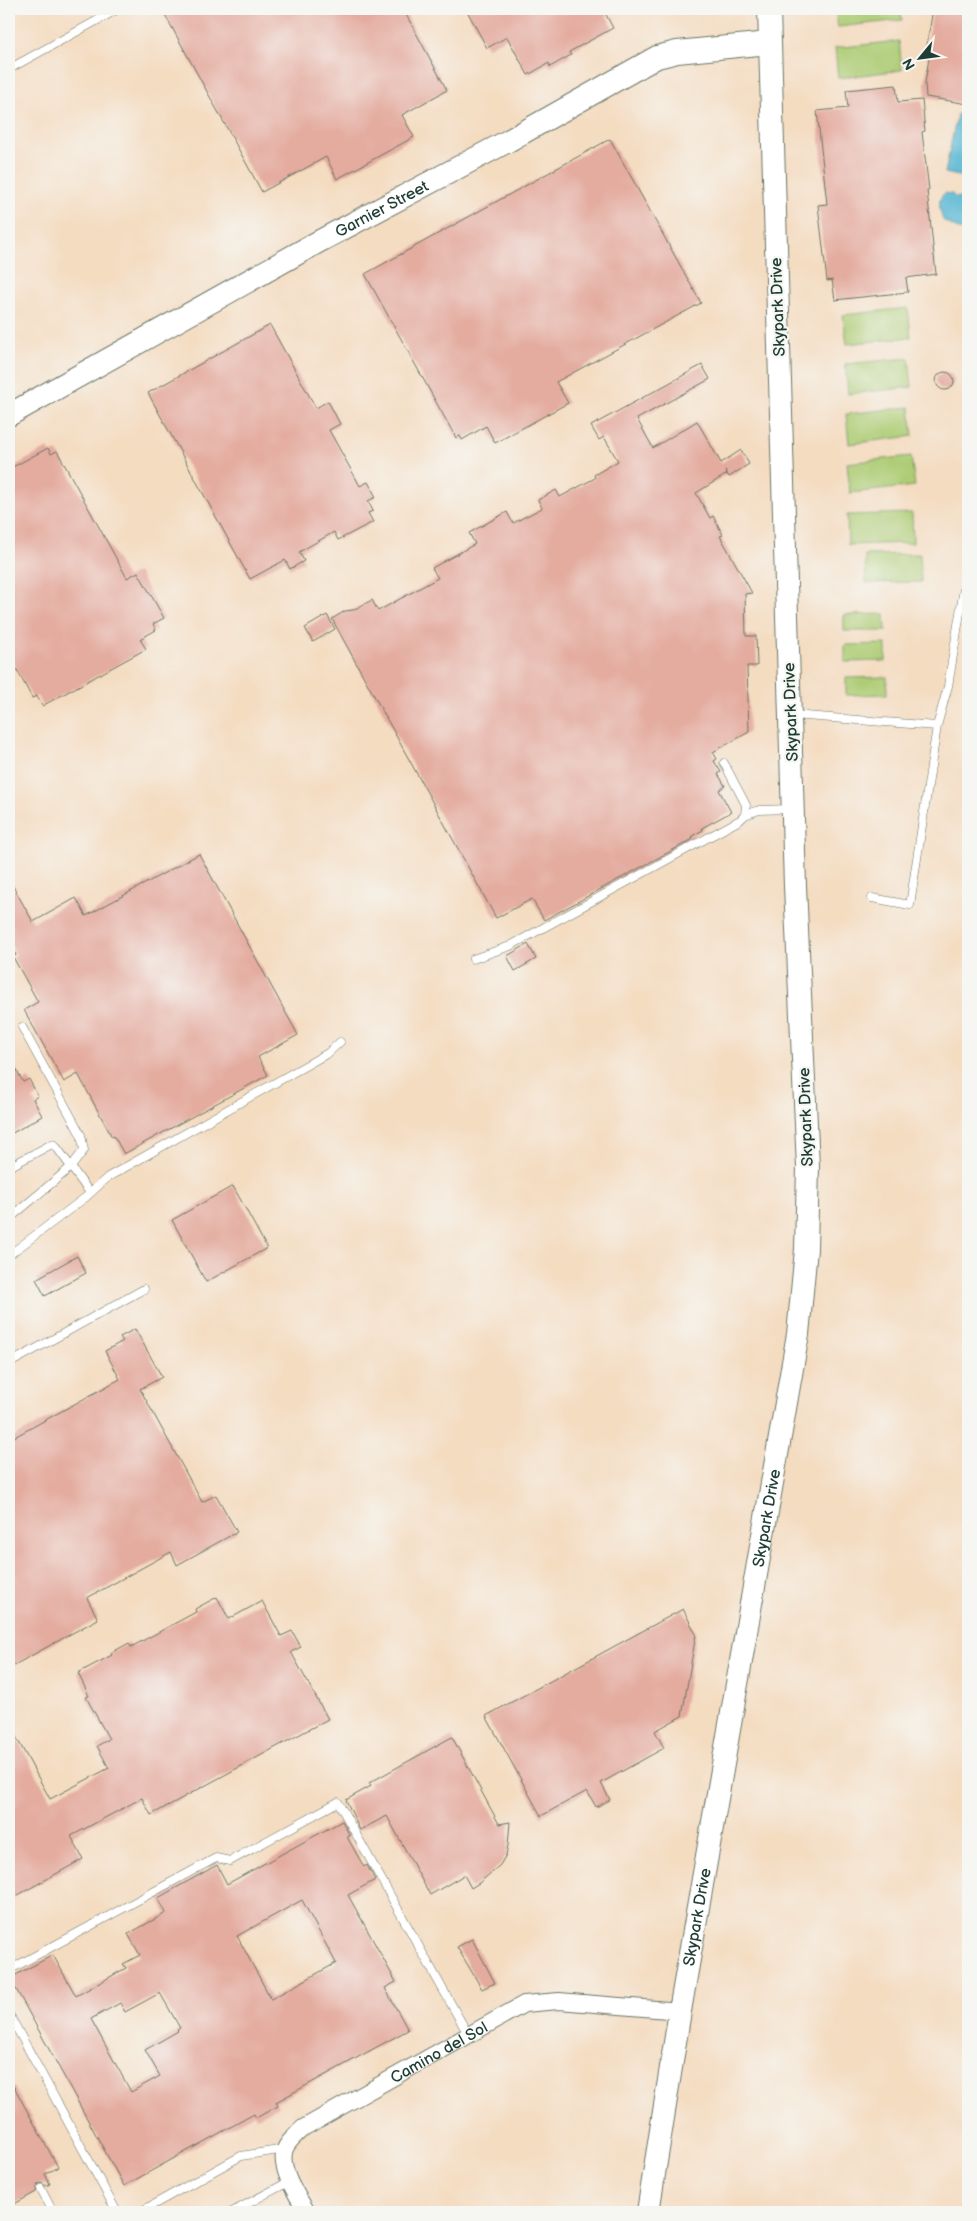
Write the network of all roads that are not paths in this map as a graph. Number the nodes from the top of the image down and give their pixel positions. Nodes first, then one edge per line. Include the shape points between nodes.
1 (118, 9) edge
2 (769, 9) edge
3 (769, 43) junction
4 (9, 69) edge
5 (9, 415) edge
6 (968, 564) edge
7 (790, 715) junction
8 (937, 726) junction
9 (724, 763) dead end
10 (793, 808) junction
11 (745, 815) junction
12 (872, 898) dead end
13 (473, 959) dead end
14 (22, 1026) dead end
15 (340, 1042) dead end
16 (9, 1167) edge
17 (71, 1167) junction
18 (90, 1193) junction
19 (9, 1219) edge
20 (9, 1255) edge
21 (144, 1290) dead end
22 (10, 1363) dead end
23 (9, 1970) edge
24 (680, 2011) junction
25 (9, 2014) edge
26 (469, 2036) junction
27 (285, 2149) junction
28 (290, 2181) junction
29 (41, 2189) dead end
30 (51, 2212) edge
31 (117, 2212) edge
32 (140, 2212) edge
33 (232, 2212) edge
34 (307, 2212) edge
35 (648, 2212) edge

1 - 4 lane
2 - 3 main road, Skypark Drive
3 - 5 main road, Garnier Street via 657,57
3 - 7 main road, Skypark Drive
6 - 8 lane via 948,686
7 - 8 lane
7 - 10 main road, Skypark Drive
8 - 12 lane via 910,905
9 - 11 lane via 746,805
10 - 11 lane via 760,810
10 - 24 main road, Skypark Drive via 808,1167 798,1334
11 - 13 lane via 510,946
14 - 17 lane via 82,1135 84,1150
15 - 18 lane via 328,1053 108,1177
16 - 17 lane via 52,1144
17 - 18 lane
17 - 19 lane
18 - 20 lane
21 - 22 lane
23 - 26 lane via 216,1858 230,1861 338,1802
24 - 26 street, Camino del Sol via 559,2001 524,2004
24 - 35 main road, Skypark Drive
25 - 31 lane
26 - 27 street, Camino del Sol via 303,2128
27 - 28 street via 284,2161
27 - 32 lane via 241,2156
28 - 33 lane
28 - 34 street
29 - 30 lane

